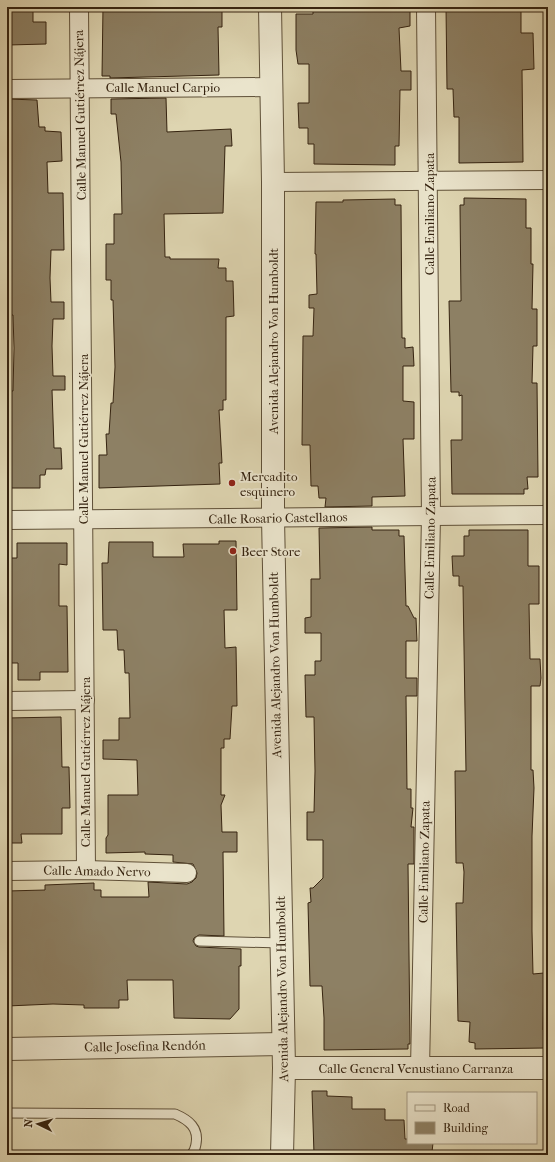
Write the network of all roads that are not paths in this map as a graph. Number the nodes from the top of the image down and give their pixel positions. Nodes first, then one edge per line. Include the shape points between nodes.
1 (78, 7) edge
2 (270, 7) edge
3 (426, 7) edge
4 (271, 87) junction
5 (80, 88) junction
6 (7, 89) edge
7 (548, 180) edge
8 (273, 182) junction
9 (428, 182) junction
10 (548, 515) edge
11 (431, 516) junction
12 (273, 518) junction
13 (7, 520) edge
14 (84, 520) junction
15 (84, 700) junction
16 (7, 701) edge
17 (86, 870) junction
18 (7, 871) edge
19 (187, 873) dead end
20 (199, 942) dead end
21 (281, 943) junction
22 (283, 1044) junction
23 (7, 1049) edge
24 (284, 1068) junction
25 (420, 1068) junction
26 (548, 1068) edge
27 (7, 1113) edge
28 (191, 1155) edge
29 (282, 1155) edge

1 - 5 street, Calle Manuel Gutiérrez Nájera
2 - 4 street, Avenida Alejandro Von Humboldt
3 - 9 street, Calle Emiliano Zapata
4 - 5 street, Calle Manuel Carpio
4 - 8 street, Avenida Alejandro Von Humboldt
5 - 6 street, Calle Manuel Carpio
5 - 14 street, Calle Manuel Gutiérrez Nájera
7 - 9 street
8 - 9 street
8 - 12 street, Avenida Alejandro Von Humboldt
9 - 11 street, Calle Emiliano Zapata
10 - 11 street, Calle Rosario Castellanos
11 - 12 street, Calle Rosario Castellanos
11 - 25 street, Calle Emiliano Zapata
12 - 14 street, Calle Rosario Castellanos
12 - 21 street, Avenida Alejandro Von Humboldt
13 - 14 street, Calle Rosario Castellanos
14 - 15 street, Calle Manuel Gutiérrez Nájera
15 - 16 street
15 - 17 street, Calle Manuel Gutiérrez Nájera
17 - 18 street, Calle Amado Nervo
17 - 19 street, Calle Amado Nervo
20 - 21 lane
21 - 22 street, Avenida Alejandro Von Humboldt
22 - 23 street, Calle Josefina Rendón
22 - 24 street, Avenida Alejandro Von Humboldt
24 - 25 street, Calle General Venustiano Carranza
24 - 29 street, Avenida Alejandro Von Humboldt
25 - 26 street, Calle General Venustiano Carranza
27 - 28 lane via 175,1114 193,1125 197,1136 195,1151

